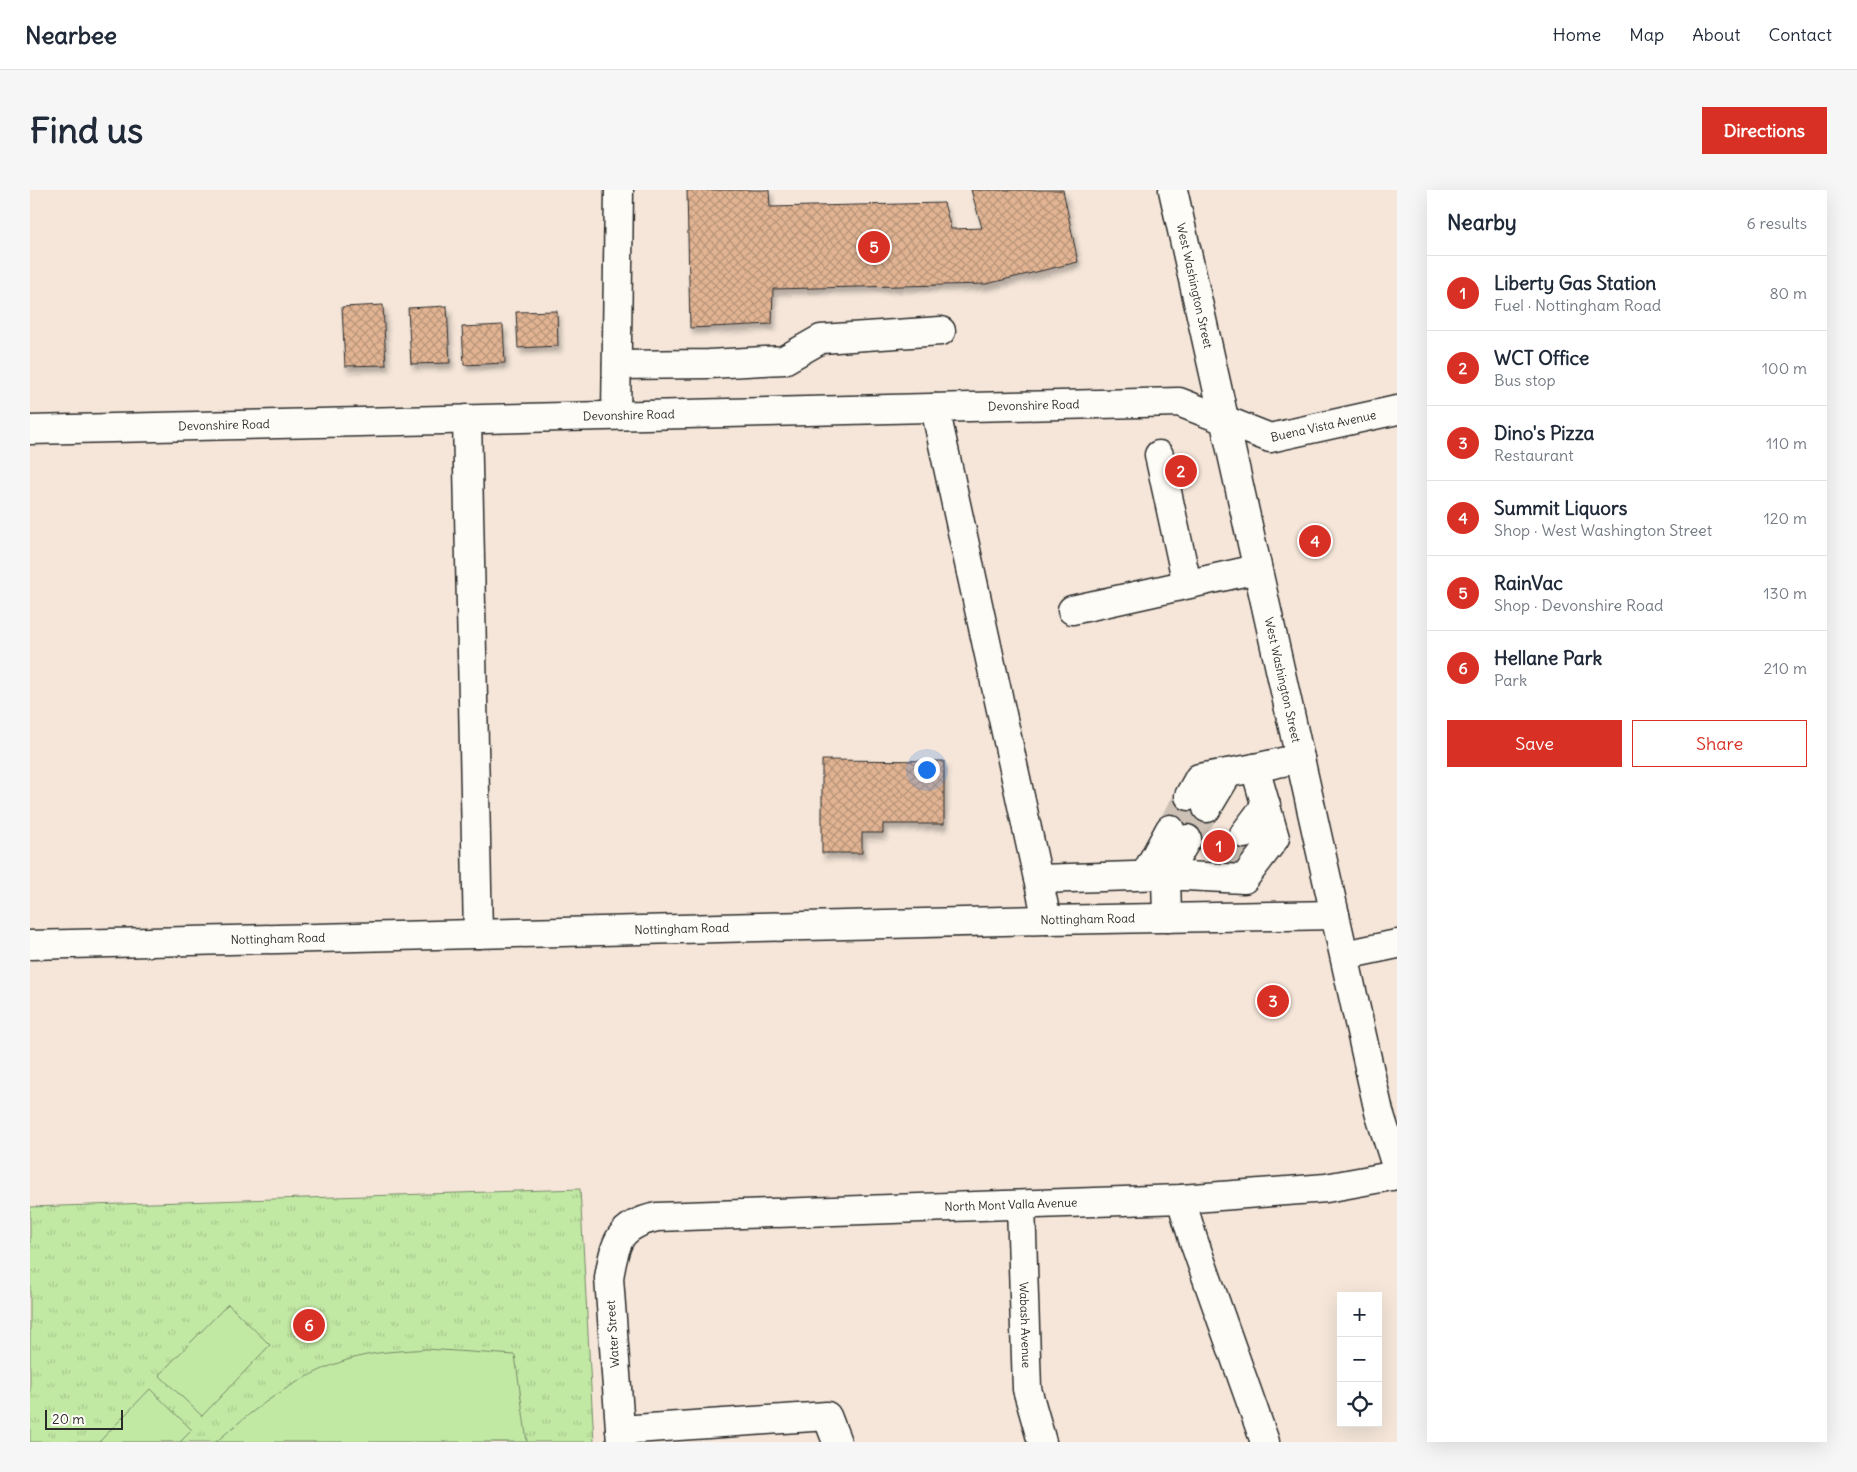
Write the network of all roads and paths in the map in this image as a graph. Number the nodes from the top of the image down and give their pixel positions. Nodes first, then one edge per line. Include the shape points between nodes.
1 (618, 190) edge
2 (1173, 190) edge
3 (941, 331) dead end
4 (617, 365) junction
5 (935, 408) junction
6 (1397, 410) edge
7 (616, 415) junction
8 (468, 419) junction
9 (1223, 419) junction
10 (30, 430) edge
11 (1159, 455) dead end
12 (1257, 569) junction
13 (1186, 584) junction
14 (1072, 610) dead end
15 (1300, 758) junction
16 (1255, 768) junction
17 (1198, 802) tunnel mouth
18 (1312, 812) junction
19 (1268, 813) junction
20 (1179, 834) tunnel mouth
21 (1244, 834) tunnel mouth
22 (1222, 872) junction
23 (1155, 875) junction
24 (1038, 879) junction
25 (1336, 915) junction
26 (1227, 917) junction
27 (1167, 918) junction
28 (1047, 920) junction
29 (478, 934) junction
30 (1397, 944) edge
31 (30, 945) edge
32 (1344, 955) junction
33 (1397, 1169) edge
34 (1397, 1175) edge
35 (1181, 1199) junction
36 (1021, 1205) junction
37 (625, 1229) joint
38 (621, 1436) edge
39 (837, 1442) edge
40 (1042, 1442) edge
41 (1265, 1442) edge

1 - 4 street
2 - 9 street, West Washington Street
3 - 4 street via 821,339 784,360
4 - 7 street
5 - 7 street, Devonshire Road
5 - 9 street, Devonshire Road via 1179,402
5 - 24 street
6 - 9 street, Buena Vista Avenue via 1270,438
7 - 8 street, Devonshire Road
8 - 10 street, Devonshire Road
8 - 29 street
9 - 12 street, West Washington Street
11 - 13 street
12 - 13 street
12 - 15 street, West Washington Street
13 - 14 street
15 - 16 street
15 - 18 street, West Washington Street
16 - 17 street via 1199,778
16 - 19 street
18 - 19 street
18 - 25 street, West Washington Street
19 - 21 street
19 - 22 street via 1275,838 1244,879
20 - 23 street
22 - 23 street
22 - 26 street
23 - 24 street
23 - 27 street
24 - 28 street
25 - 26 street, Nottingham Road
25 - 32 street, West Washington Street
26 - 27 street, Nottingham Road
27 - 28 street, Nottingham Road
28 - 29 street, Nottingham Road
29 - 31 street, Nottingham Road
30 - 32 street
32 - 33 street, West Washington Street via 1379,1112
34 - 35 street, North Mont Valla Avenue via 1326,1188
35 - 36 street, North Mont Valla Avenue
35 - 41 street
36 - 37 street, North Mont Valla Avenue via 657,1217 641,1220
36 - 40 street, Wabash Avenue via 1027,1389
37 - 38 street, Water Street via 613,1254 609,1278
38 - 39 street via 828,1416

